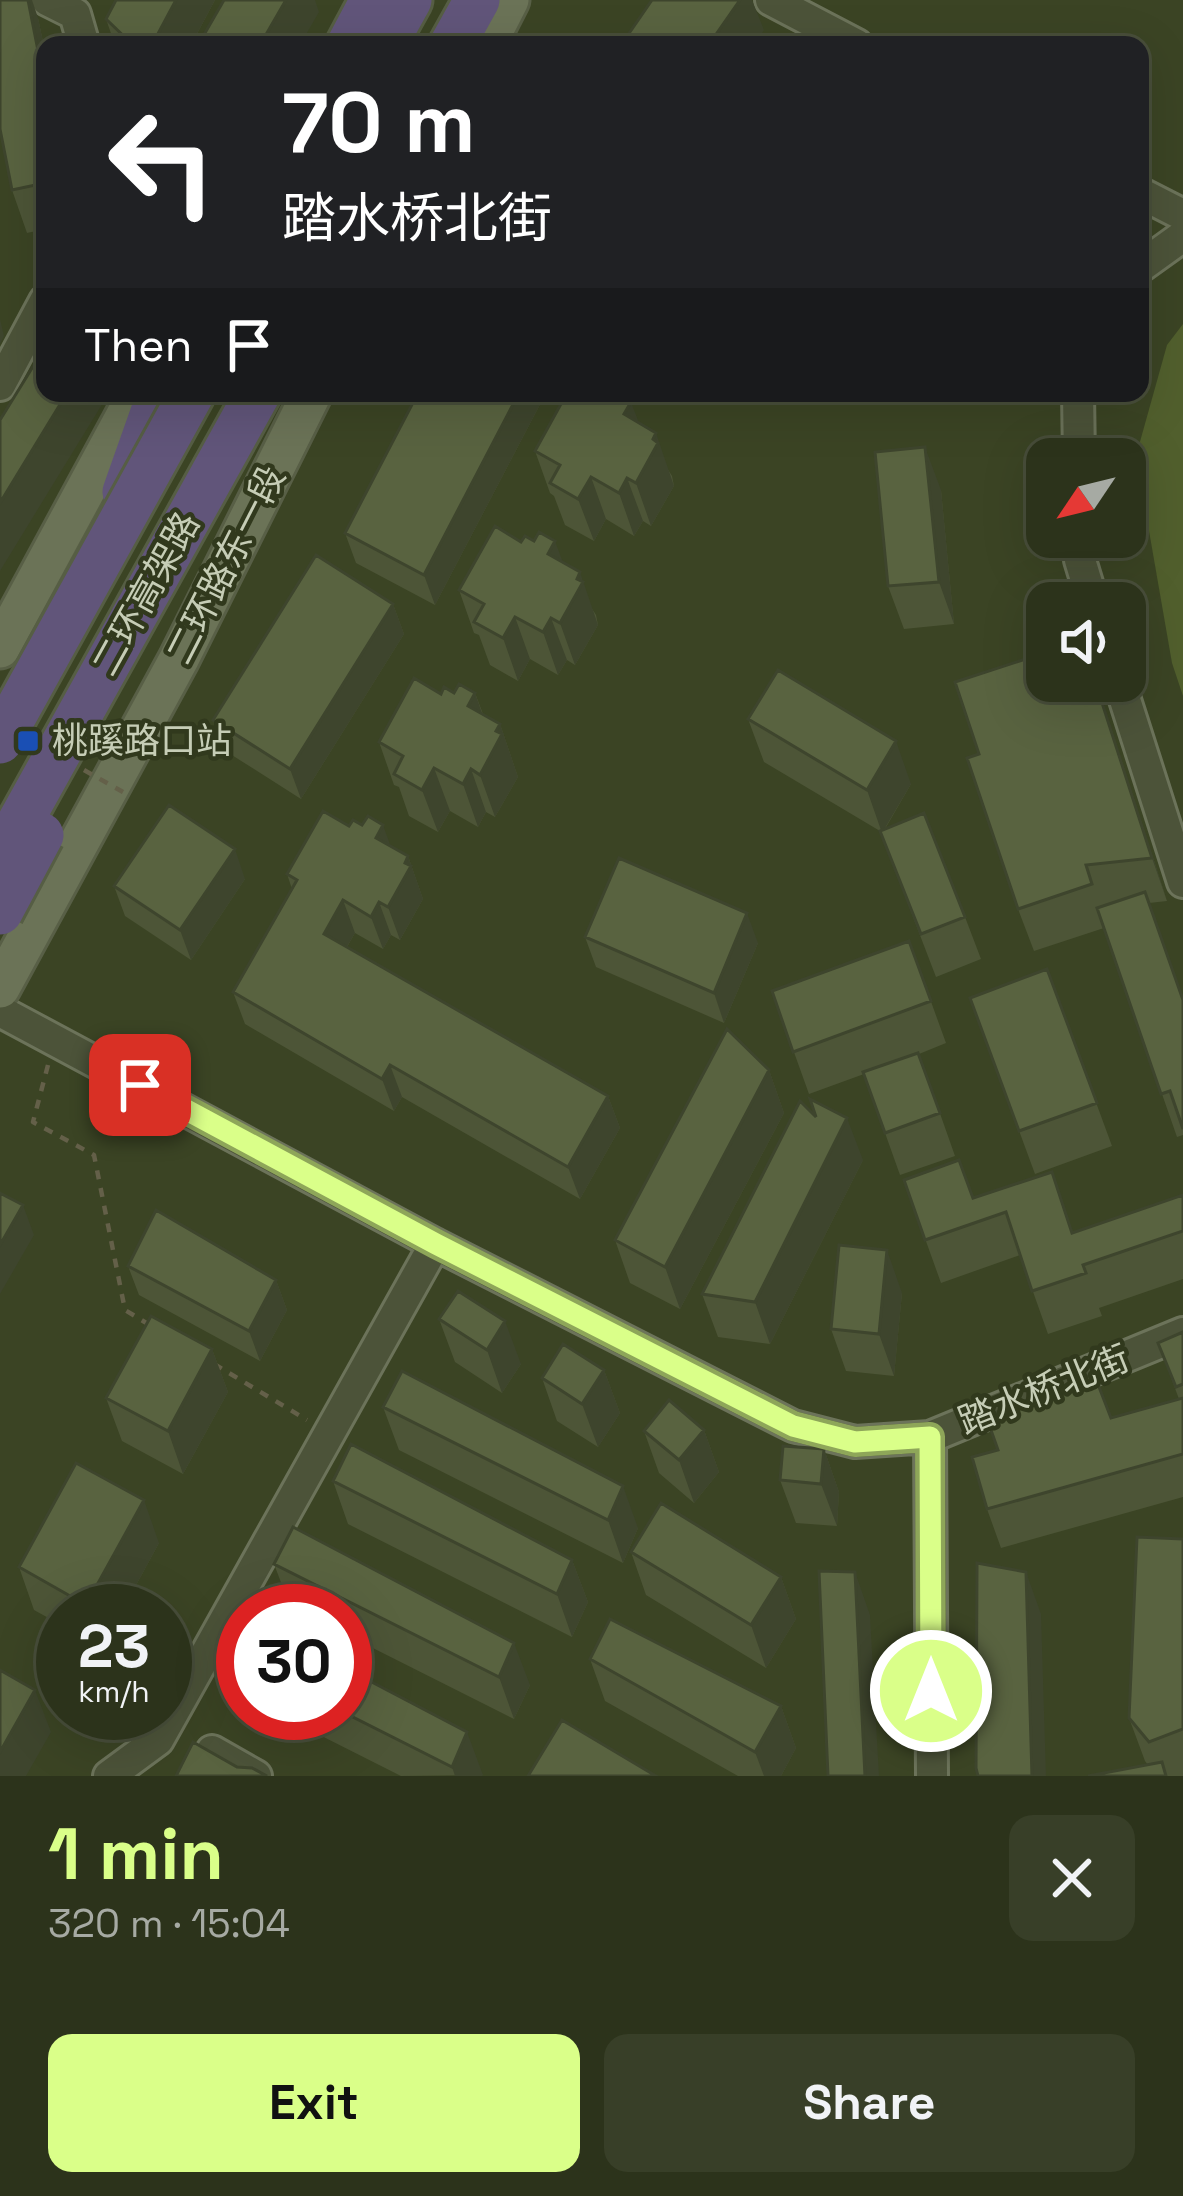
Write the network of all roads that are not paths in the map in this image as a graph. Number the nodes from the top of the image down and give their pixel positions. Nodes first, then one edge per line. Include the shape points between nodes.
1 (47, 0) edge
2 (351, 0) edge
3 (374, 0) edge
4 (409, 0) edge
5 (477, 0) edge
6 (509, 0) edge
7 (771, 0) edge
8 (81, 36) edge
9 (331, 36) edge
10 (354, 36) edge
11 (389, 36) edge
12 (457, 36) edge
13 (491, 36) edge
14 (840, 36) edge
15 (1149, 198) edge
16 (1183, 215) edge
17 (1183, 236) edge
18 (1149, 261) edge
19 (36, 318) edge
20 (0, 385) edge
21 (133, 402) edge
22 (156, 402) edge
23 (187, 402) edge
24 (253, 402) edge
25 (308, 402) edge
26 (1078, 402) edge
27 (1079, 438) edge
28 (109, 544) junction
29 (141, 602) junction
30 (4, 632) edge
31 (1126, 702) edge
32 (0, 742) edge
33 (0, 858) edge
34 (1183, 882) edge
35 (0, 912) edge
36 (0, 988) edge
37 (0, 1011) edge
38 (436, 1244) junction
39 (1183, 1333) edge
40 (930, 1437) junction
41 (212, 1751) edge
42 (109, 1776) edge
43 (256, 1776) edge
44 (932, 1776) edge

1 - 8 street via 75,14
2 - 9 main road
3 - 10 highway
4 - 11 highway
5 - 12 highway
6 - 13 main road
7 - 14 street
15 - 16 street
17 - 18 street
19 - 20 street
21 - 30 main road
22 - 28 highway, bridge
23 - 28 highway, 二环高架路, bridge
24 - 29 highway, 二环高架路, bridge
25 - 36 main road, 二环路东一段
26 - 27 street
28 - 32 highway, 二环高架路, bridge
29 - 33 highway, 二环高架路, bridge
29 - 35 highway, bridge via 121,670
31 - 34 street
37 - 38 street, 踏水桥北街
38 - 40 street, 踏水桥北街 via 793,1426 855,1442
38 - 42 street via 158,1740
39 - 40 street, 踏水桥北街
40 - 44 street
41 - 43 street

